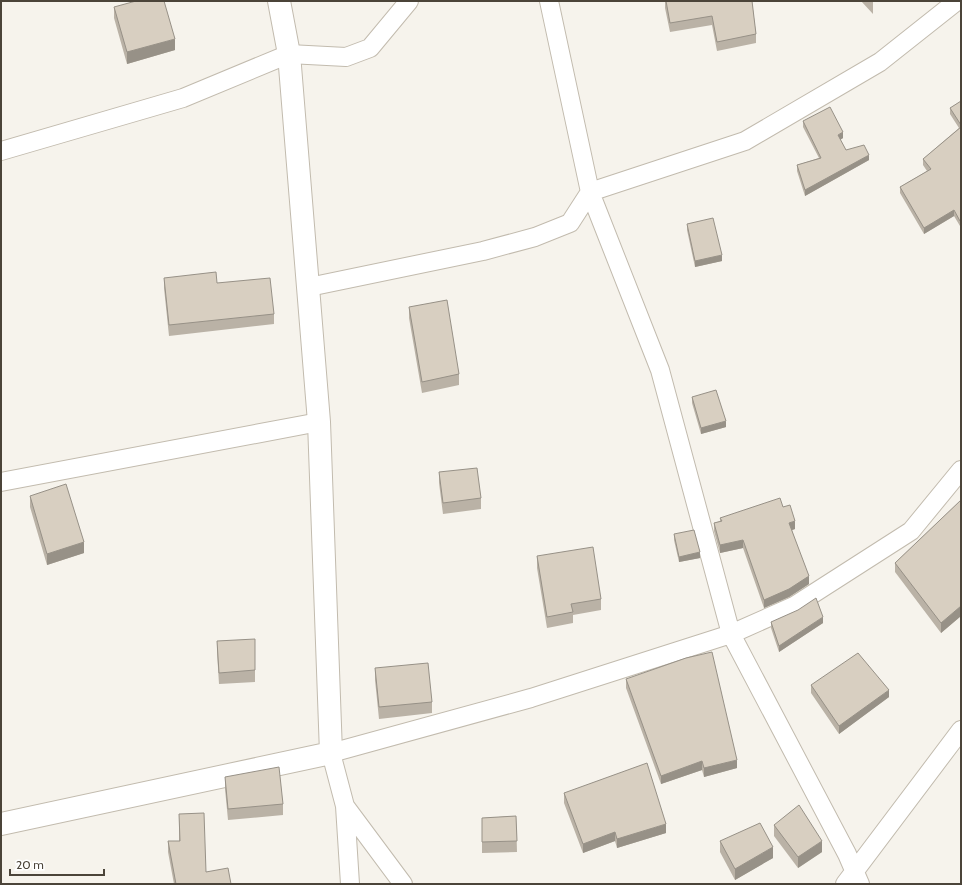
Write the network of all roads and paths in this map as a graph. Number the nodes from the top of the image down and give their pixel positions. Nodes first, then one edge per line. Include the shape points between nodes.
1 (279, 1) edge
2 (409, 1) edge
3 (549, 1) edge
4 (957, 1) edge
5 (289, 54) junction
6 (1, 152) edge
7 (590, 192) junction
8 (309, 287) junction
9 (319, 422) junction
10 (961, 470) edge
11 (1, 482) edge
12 (731, 634) junction
13 (961, 730) edge
14 (330, 753) junction
15 (345, 806) junction
16 (1, 824) edge
17 (853, 880) edge
18 (350, 884) edge
19 (403, 884) edge

1 - 5 street
2 - 5 lane via 370,48 346,57
3 - 7 lane
4 - 7 lane via 880,62 745,141
5 - 6 lane via 183,98
5 - 8 street
7 - 8 lane via 570,223 535,237 483,251
7 - 12 lane via 660,370
8 - 9 street
9 - 11 lane
9 - 14 street
10 - 12 lane via 911,531 794,606
12 - 14 lane via 531,698
12 - 17 lane
13 - 17 lane
14 - 15 lane
14 - 16 street
15 - 18 lane
15 - 19 lane

